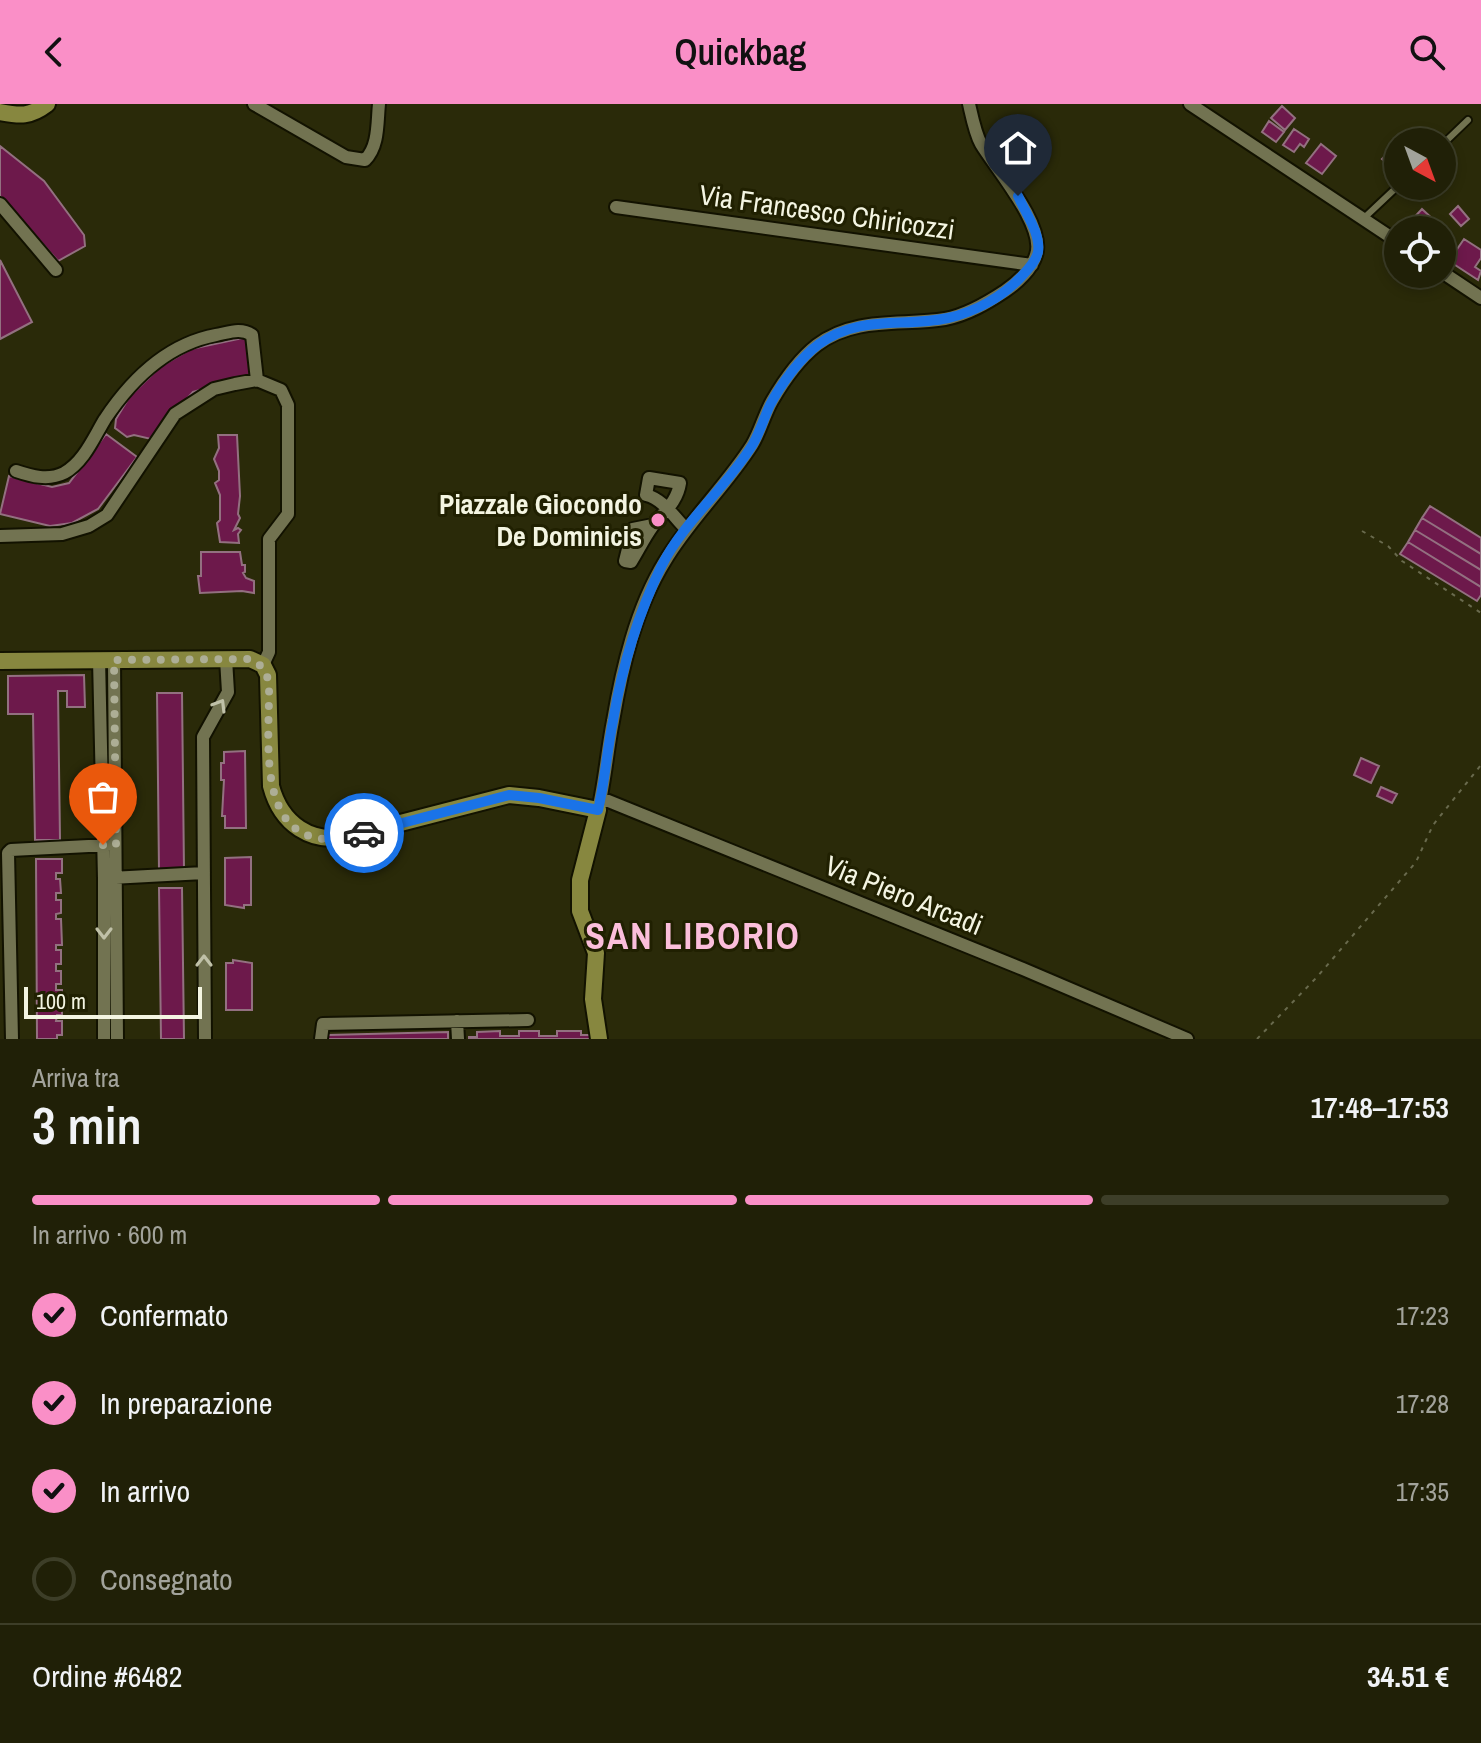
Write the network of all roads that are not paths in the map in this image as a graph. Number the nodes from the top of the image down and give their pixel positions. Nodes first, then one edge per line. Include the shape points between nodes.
1 (47, 104) edge
2 (254, 104) edge
3 (379, 104) edge
4 (969, 104) edge
5 (1194, 105) edge
6 (0, 112) edge
7 (1468, 120) dead end
8 (1456, 132) edge
9 (1384, 199) edge
10 (0, 204) edge
11 (616, 207) dead end
12 (1363, 219) junction
13 (1384, 233) edge
14 (1032, 265) junction
15 (56, 270) dead end
16 (1456, 281) edge
17 (1481, 298) edge
18 (257, 380) junction
19 (16, 471) dead end
20 (653, 525) dead end
21 (686, 529) junction
22 (0, 536) edge
23 (106, 659) junction
24 (226, 659) junction
25 (0, 661) edge
26 (263, 665) junction
27 (600, 804) junction
28 (109, 845) junction
29 (204, 873) junction
30 (110, 878) junction
31 (5, 982) edge
32 (528, 1020) dead end
33 (457, 1021) junction
34 (12, 1039) edge
35 (104, 1039) edge
36 (117, 1039) edge
37 (205, 1039) edge
38 (321, 1039) edge
39 (458, 1039) edge
40 (599, 1039) edge
41 (1187, 1039) edge

1 - 6 street via 21,117
2 - 3 street via 346,157 365,160 375,142
4 - 14 street via 980,142 1018,196 1035,232 1038,252
5 - 12 street
7 - 8 lane
9 - 12 lane
10 - 15 street
11 - 14 street, Via Francesco Chiricozzi
12 - 13 street
14 - 21 street via 980,307 947,318 847,328 818,345 771,402 730,477
16 - 17 street
18 - 19 street via 252,335 240,330 202,338 173,350 142,374 66,472 48,477
18 - 22 street via 214,389 175,414 107,515 89,526 62,534
18 - 26 street via 281,390 288,405 288,514 269,539 269,652
20 - 21 street via 668,509
21 - 27 street via 663,563 638,622 613,720
23 - 24 street
23 - 25 street
23 - 28 street
24 - 26 street
29 -> 24 street via 203,737 228,692
26 - 27 street via 269,686 271,786 282,814 304,832 335,840 509,795
27 - 40 street via 580,880 580,911 596,953 593,999
27 - 41 street, Via Piero Arcadi via 1023,969
28 - 30 street
28 - 31 street via 8,853
29 - 30 street
37 -> 29 street
30 -> 35 street
30 - 36 street
31 - 34 street
32 - 33 street
33 - 38 street via 323,1024
33 - 39 street

